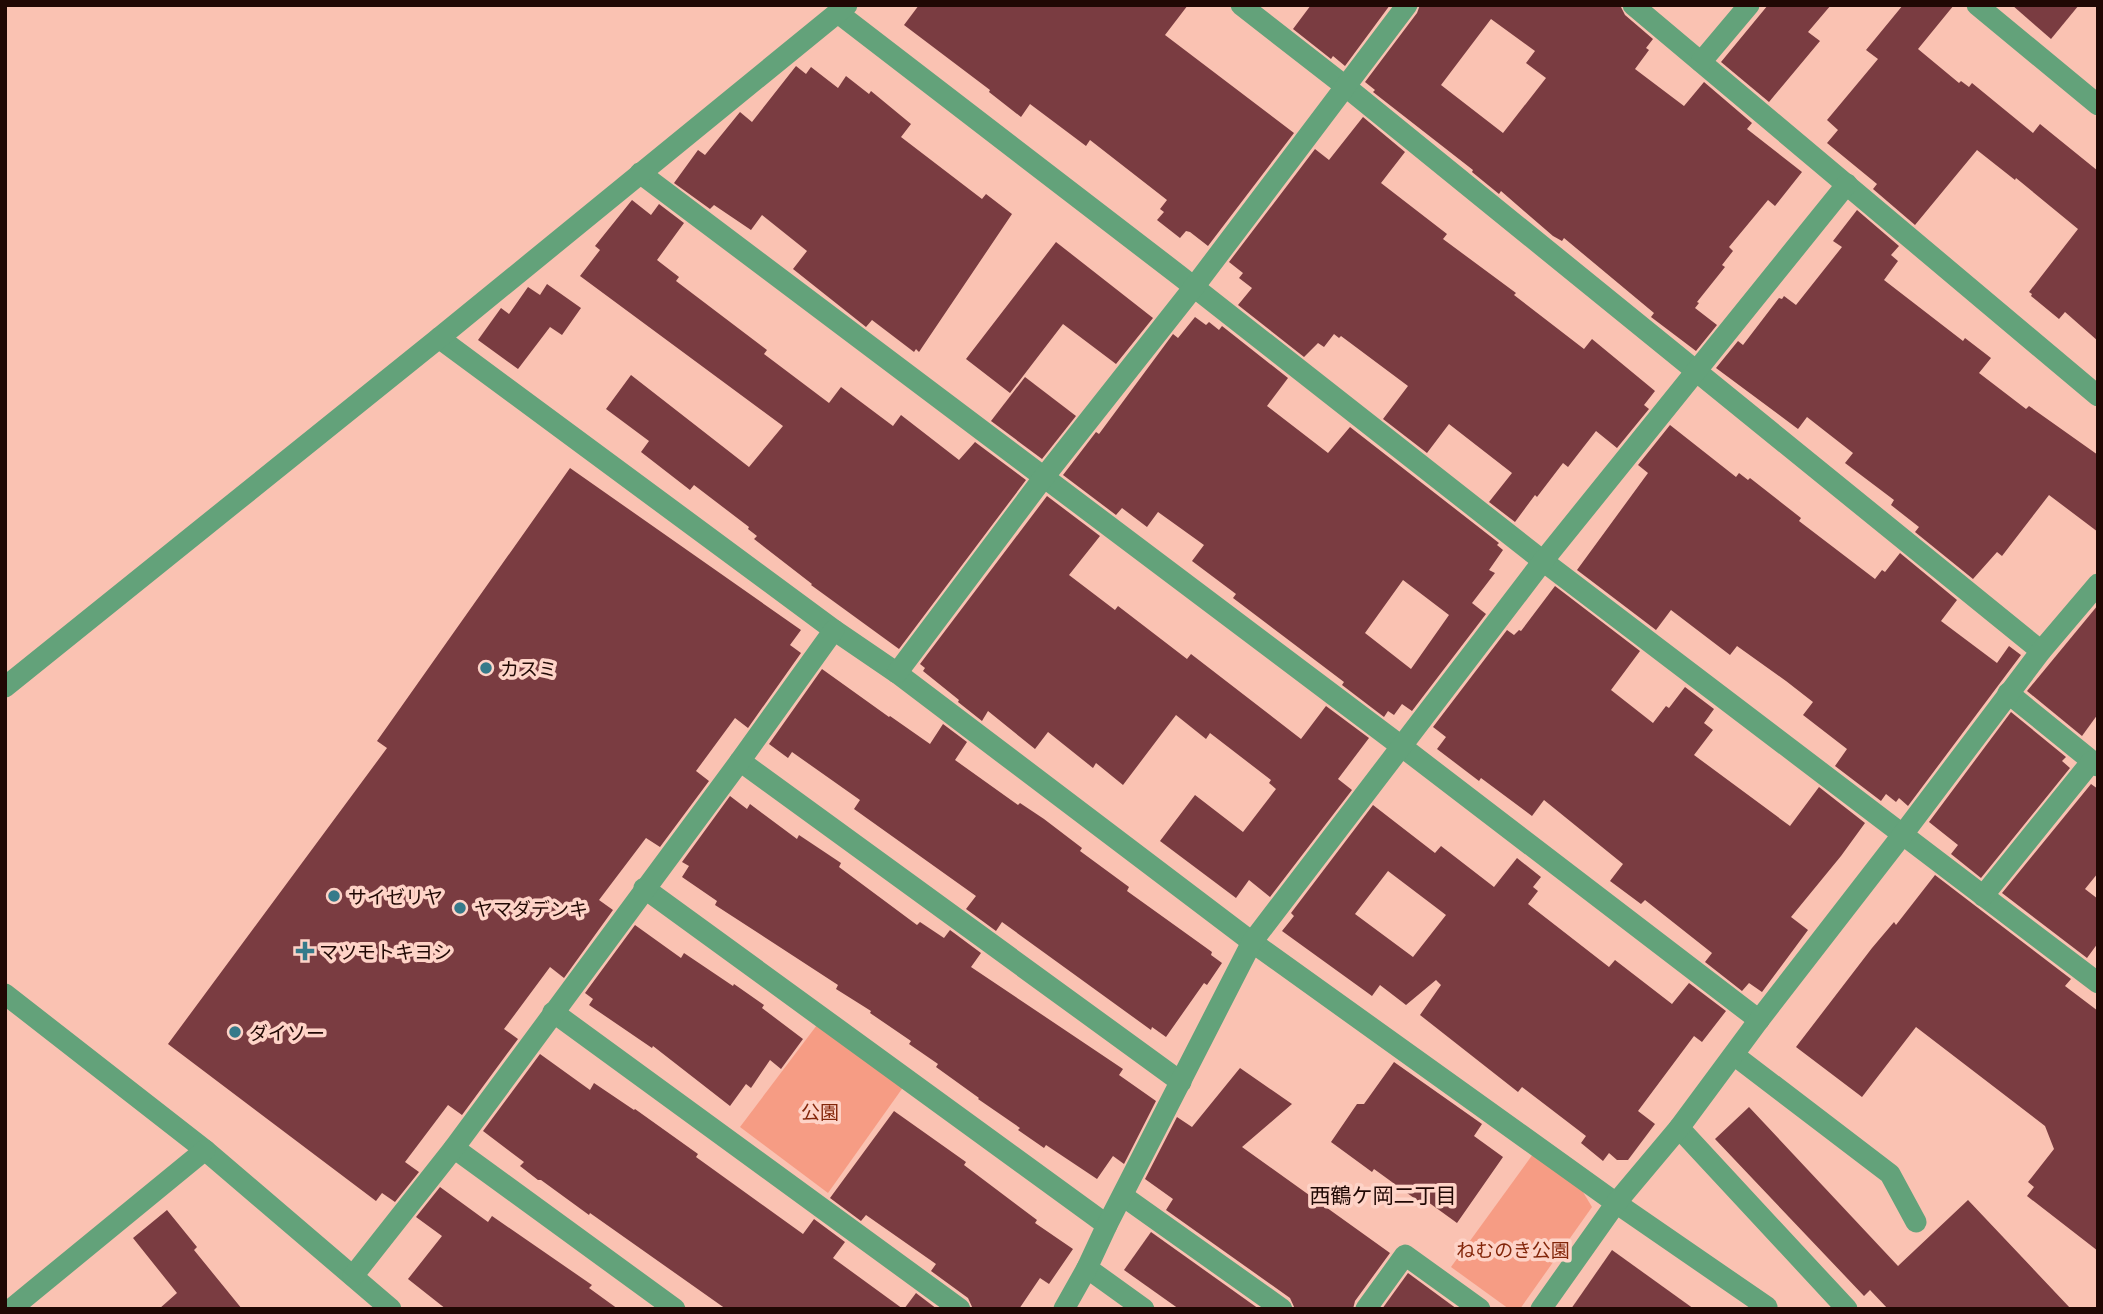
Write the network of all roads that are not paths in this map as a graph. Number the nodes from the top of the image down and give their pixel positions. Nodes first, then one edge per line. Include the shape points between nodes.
1 (1241, 5) edge
2 (1407, 5) edge
3 (1633, 5) edge
4 (1749, 5) edge
5 (1977, 5) edge
6 (843, 9) edge
7 (1701, 62) junction
8 (1345, 86) junction
9 (2098, 105) edge
10 (640, 173) junction
11 (1847, 184) junction
12 (1194, 286) junction
13 (439, 338) junction
14 (1696, 371) junction
15 (2098, 396) edge
16 (1044, 477) junction
17 (1543, 561) junction
18 (2098, 584) edge
19 (834, 629) junction
20 (2041, 651) junction
21 (897, 673) junction
22 (5, 687) edge
23 (2008, 693) junction
24 (1401, 746) junction
25 (740, 761) junction
26 (2095, 764) edge
27 (1903, 834) junction
28 (644, 888) junction
29 (1983, 896) junction
30 (1252, 943) junction
31 (2098, 983) edge
32 (5, 994) edge
33 (553, 1012) junction
34 (1759, 1020) junction
35 (1734, 1055) junction
36 (1181, 1082) junction
37 (1679, 1128) junction
38 (454, 1148) junction
39 (205, 1150) junction
40 (1123, 1196) junction
41 (1616, 1203) junction
42 (1916, 1222) dead end
43 (1107, 1225) junction
44 (1087, 1268) junction
45 (353, 1276) junction
46 (1767, 1307) edge
47 (11, 1309) edge
48 (391, 1309) edge
49 (676, 1309) edge
50 (960, 1309) edge
51 (1064, 1309) edge
52 (1144, 1309) edge
53 (1282, 1309) edge
54 (1366, 1309) edge
55 (1480, 1309) edge
56 (1541, 1309) edge
57 (1847, 1309) edge

1 - 8 street
2 - 8 street
3 - 7 street
4 - 7 street
5 - 9 street
6 - 10 street
6 - 12 street
7 - 11 street
8 - 12 street
8 - 14 street
10 - 13 street
10 - 16 street
11 - 14 street
11 - 15 street
12 - 16 street
12 - 17 street
13 - 19 street
13 - 22 street
14 - 17 street
14 - 20 street
16 - 21 street
16 - 24 street
17 - 24 street
17 - 27 street
18 - 20 street
19 - 21 street
19 - 25 street
20 - 23 street
21 - 30 street
23 - 26 street
23 - 27 street
24 - 30 street
24 - 34 street
25 - 28 street
25 - 36 street
26 - 29 street
27 - 29 street
27 - 34 street
28 - 33 street
28 - 43 street
29 - 31 street
30 - 36 street
30 - 41 street
32 - 39 street
33 - 38 street
33 - 50 street
34 - 35 street
35 - 37 street
35 - 42 street via 1890,1174
36 - 40 street
37 - 41 street
37 - 57 street
38 - 45 street
38 - 49 street
39 - 45 street
39 - 47 street
40 - 43 street
40 - 53 street
41 - 46 street
41 - 56 street
43 - 44 street
44 - 51 street
44 - 52 street
45 - 48 street
54 - 55 street via 1405,1255

